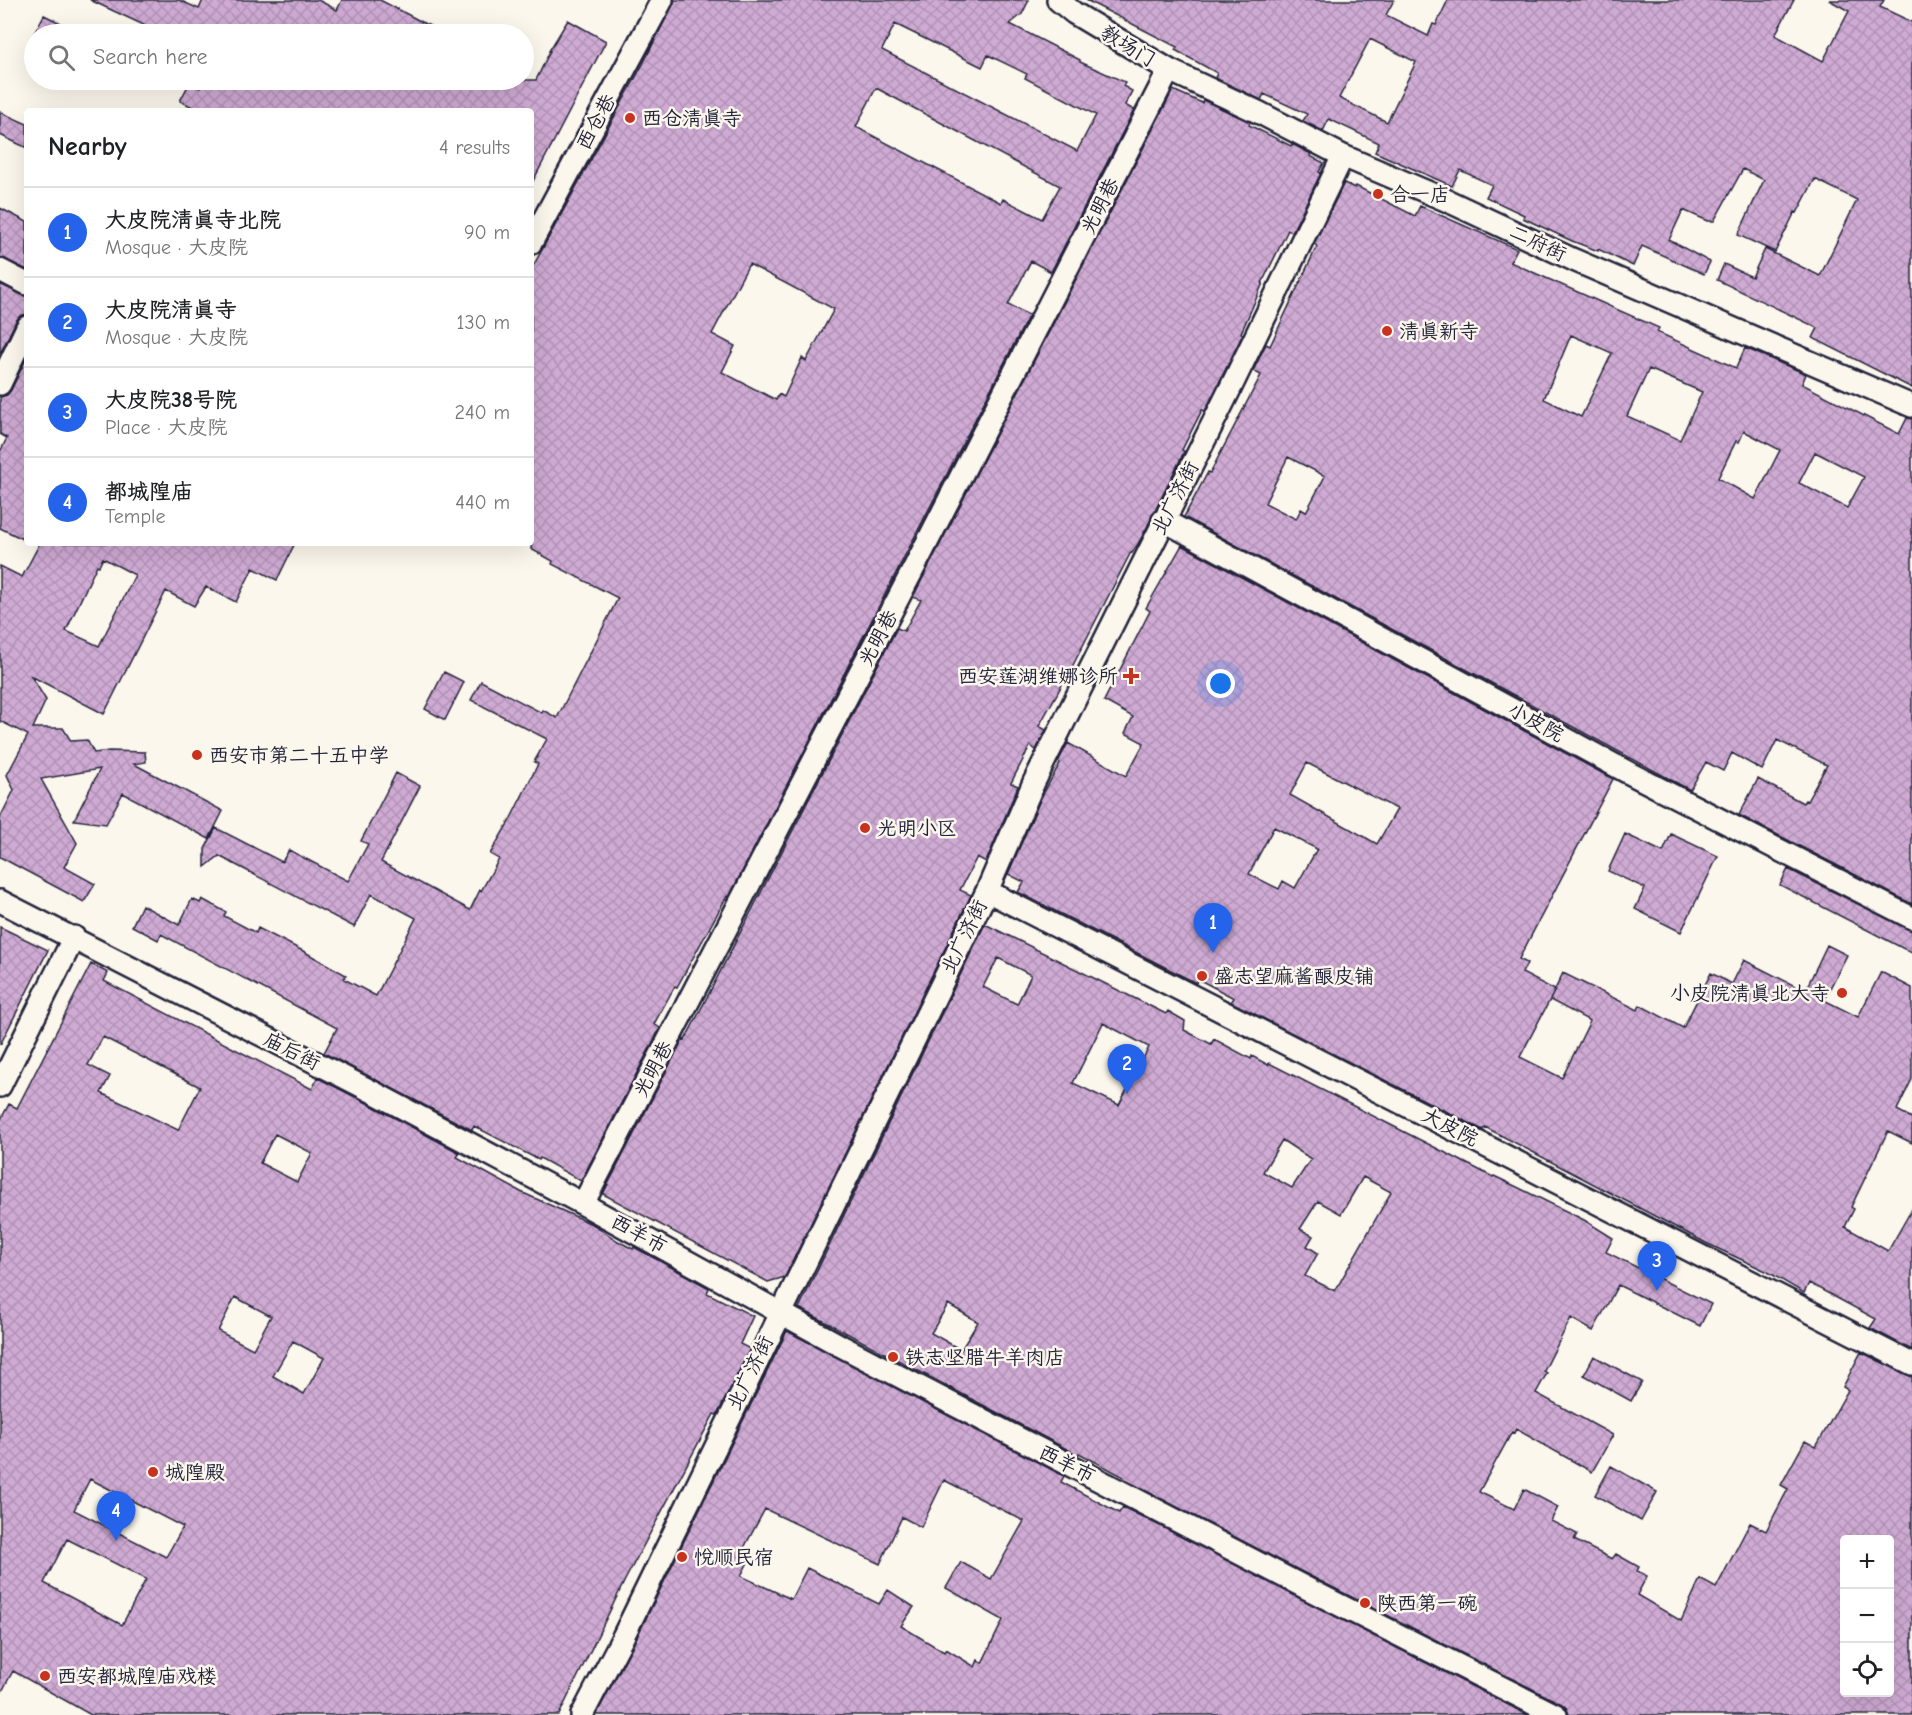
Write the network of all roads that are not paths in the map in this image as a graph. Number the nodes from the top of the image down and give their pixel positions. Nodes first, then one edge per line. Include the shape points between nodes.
1 (662, 0) edge
2 (1058, 0) edge
3 (1169, 70) junction
4 (1343, 156) junction
5 (534, 237) edge
6 (0, 270) edge
7 (24, 282) edge
8 (24, 333) edge
9 (0, 384) edge
10 (1912, 406) edge
11 (1163, 520) junction
12 (987, 891) junction
13 (0, 901) edge
14 (1912, 918) edge
15 (74, 937) junction
16 (0, 1086) edge
17 (583, 1204) junction
18 (780, 1312) junction
19 (1912, 1364) edge
20 (582, 1715) edge
21 (1556, 1715) edge

1 - 5 street, 西仓巷
2 - 3 street, 教场门
3 - 4 street, 二府街
3 - 17 street, 光明巷
4 - 10 street, 二府街
4 - 11 street, 北广济街
6 - 7 street
8 - 9 street
11 - 12 street, 北广济街 via 1034,782
11 - 14 street, 小皮院 via 1629,773
12 - 18 street, 北广济街
12 - 19 street, 大皮院
13 - 15 street, 庙后街
15 - 16 street
15 - 17 street, 庙后街
17 - 18 street, 西羊市
18 - 20 street, 北广济街
18 - 21 street, 西羊市

